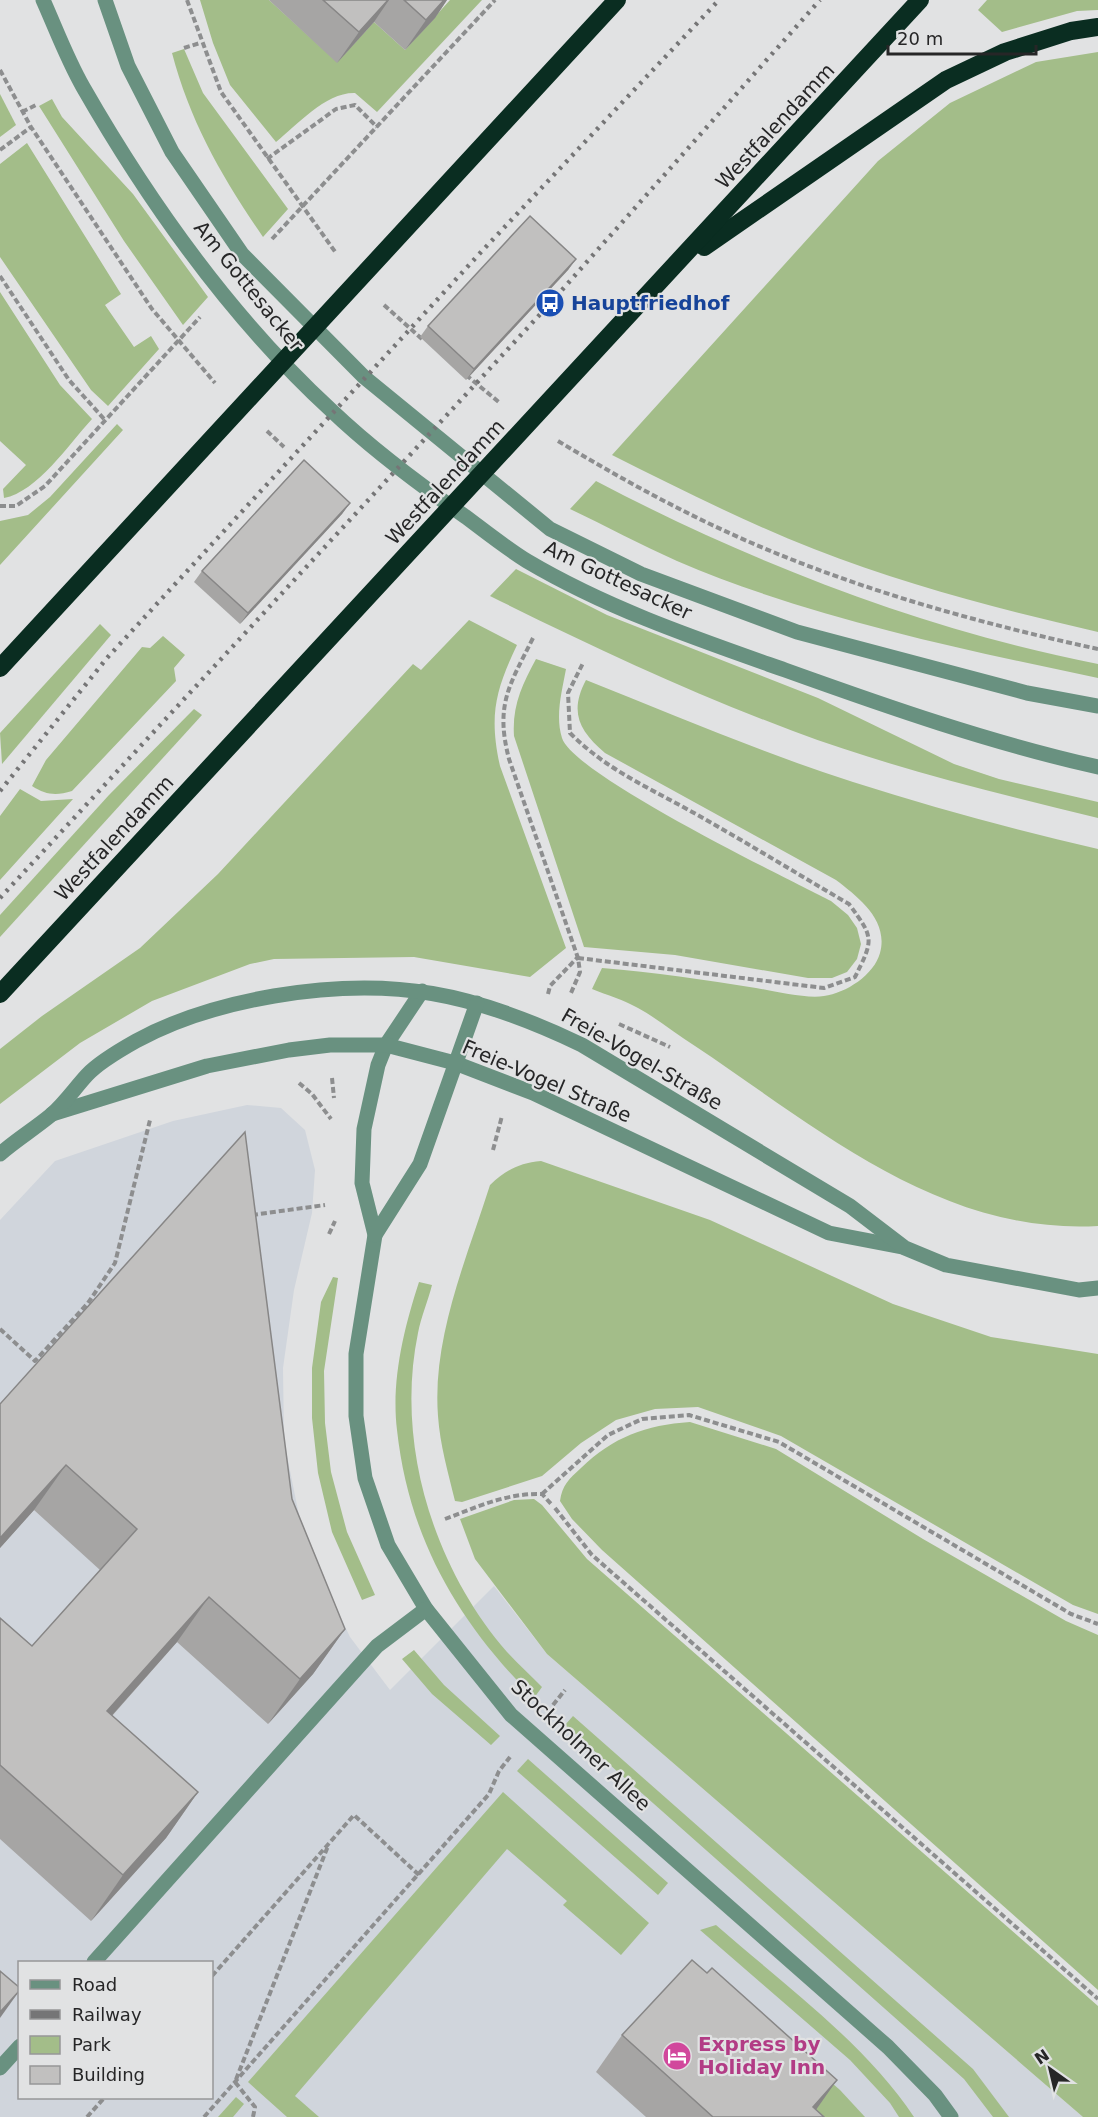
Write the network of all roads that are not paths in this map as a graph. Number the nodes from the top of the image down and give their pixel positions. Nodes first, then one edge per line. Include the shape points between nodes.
1 (43, 0) edge
2 (105, 0) edge
3 (617, 0) edge
4 (920, 0) edge
5 (1098, 27) edge
6 (678, 265) junction
7 (0, 668) edge
8 (1098, 706) edge
9 (1098, 767) edge
10 (422, 991) junction
11 (0, 994) edge
12 (477, 1003) junction
13 (386, 1045) junction
14 (456, 1063) junction
15 (52, 1114) junction
16 (0, 1154) edge
17 (375, 1235) junction
18 (905, 1248) junction
19 (1098, 1288) edge
20 (426, 1609) junction
21 (95, 1961) edge
22 (18, 2048) edge
23 (0, 2068) edge
24 (951, 2117) edge

1 - 9 street, Am Gottesacker via 82,86 129,162 215,283 269,348 332,412 426,489 525,559 624,610 888,708 989,740
2 - 8 street, Am Gottesacker via 128,66 172,152 242,254 364,377 550,529 641,574 797,632 1027,693
3 - 7 highway
4 - 6 highway, Westfalendamm
5 - 6 highway via 1071,31 1005,52 946,80
6 - 11 highway, Westfalendamm
10 - 12 street, Freie-Vogel-Straße
10 - 13 street, Stockholmer Allee
10 - 15 street, Freie-Vogel-Straße via 325,988 203,1012 127,1047 89,1072
12 - 14 street, Stockholmer Allee
12 - 18 street, Freie-Vogel-Straße via 536,1023 582,1045 850,1206
13 - 14 street, Freie-Vogel Straße
13 - 15 street, Freie-Vogel Straße via 330,1045 207,1066
13 - 17 street, Stockholmer Allee via 364,1129 362,1183
14 - 17 street, Stockholmer Allee via 420,1164
14 - 18 street, Freie-Vogel Straße via 533,1093 829,1233
15 - 16 street, Freie-Vogel-Straße
17 - 20 street, Stockholmer Allee via 356,1354 356,1416 365,1478 388,1545
18 - 19 street, Freie-Vogel-Straße via 946,1265 1079,1290
20 - 21 street via 377,1646
20 - 24 street, Stockholmer Allee via 511,1715 888,2047
22 - 23 street

